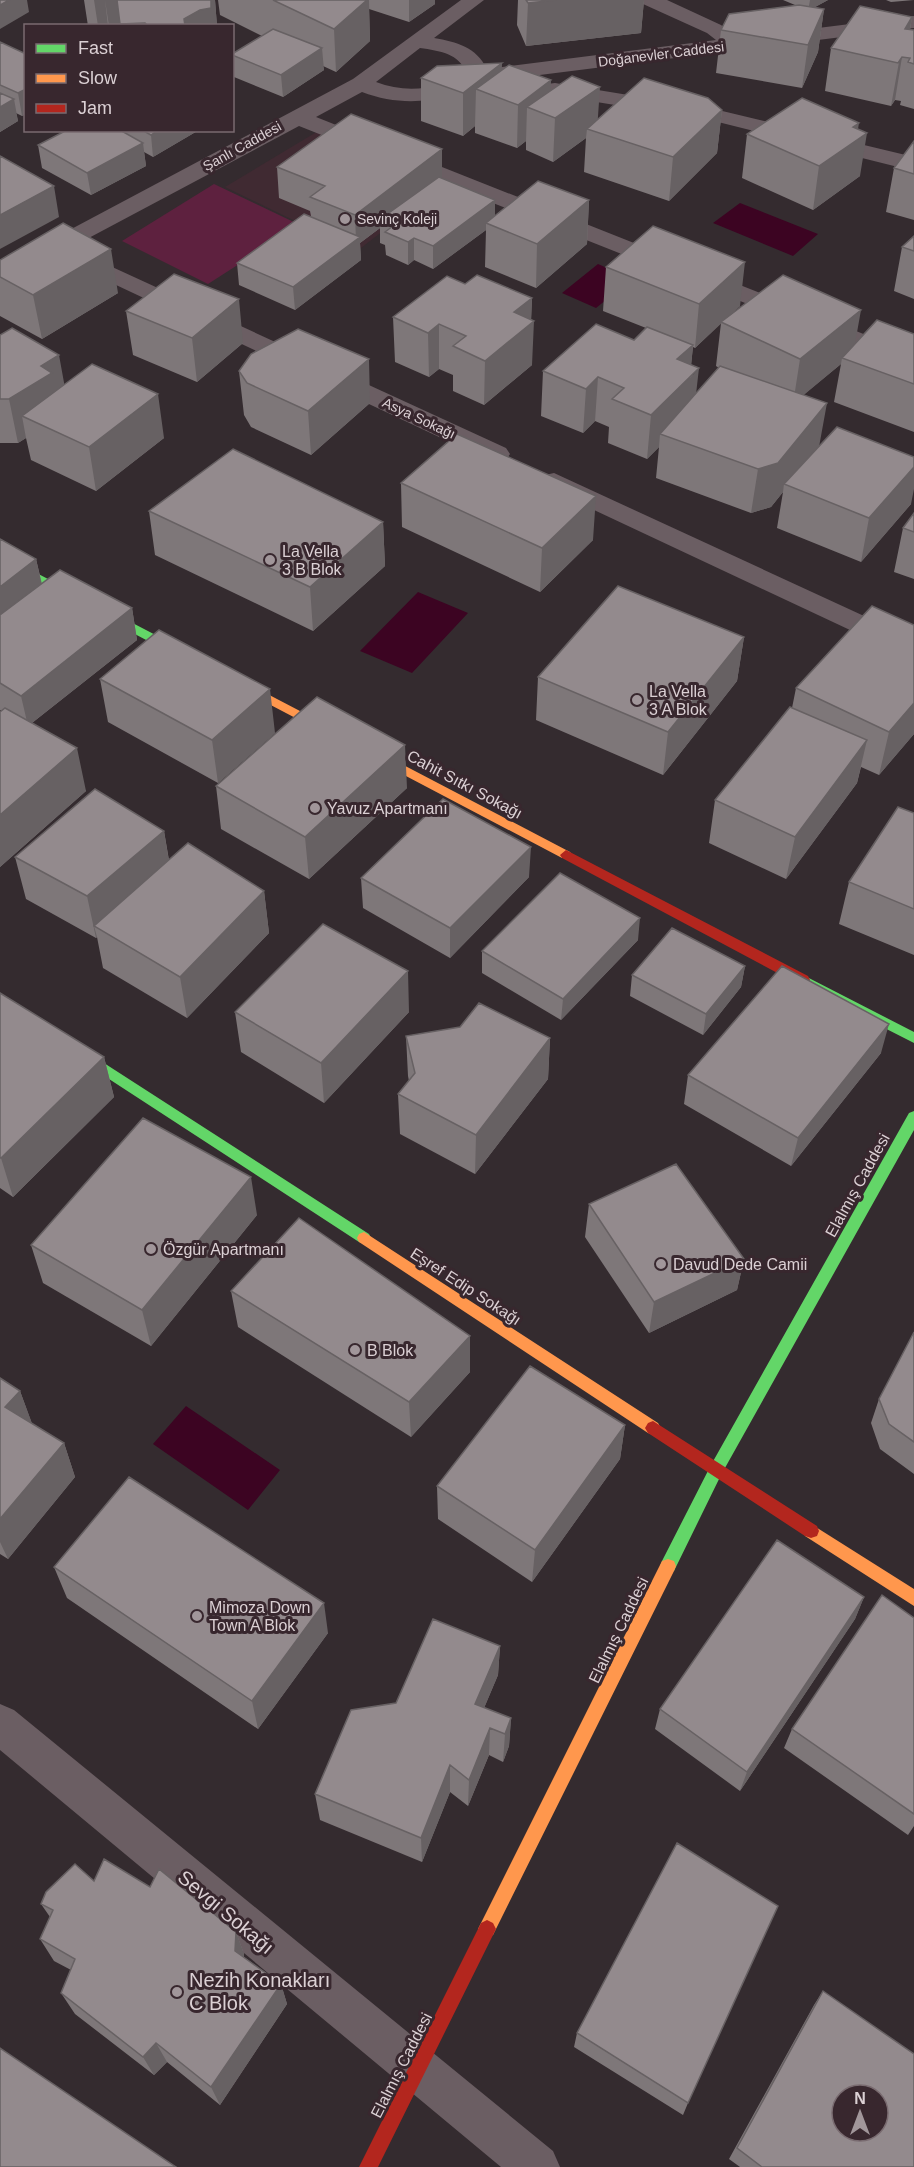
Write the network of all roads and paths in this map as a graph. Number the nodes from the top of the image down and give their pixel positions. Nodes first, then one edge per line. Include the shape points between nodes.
1 (474, 0) edge
2 (650, 0) edge
3 (914, 22) edge
4 (863, 30) junction
5 (416, 41) junction
6 (914, 43) edge
7 (735, 45) junction
8 (479, 76) junction
9 (361, 84) junction
10 (297, 117) junction
11 (914, 164) edge
12 (55, 248) junction
13 (0, 276) edge
14 (914, 363) edge
15 (0, 558) edge
16 (914, 650) edge
17 (200, 663) edge
18 (221, 674) edge
19 (0, 1001) edge
20 (914, 1038) edge
21 (914, 1117) edge
22 (716, 1470) junction
23 (914, 1598) edge
24 (0, 1724) edge
25 (417, 2070) junction
26 (368, 2167) edge
27 (537, 2167) edge

1 - 5 street, Şanlı Caddesi
2 - 7 street via 714,29
3 - 4 street, Doğanevler Caddesi
4 - 6 street
4 - 7 street, Doğanevler Caddesi
5 - 8 street via 450,47 467,55 476,64
5 - 9 street, Şanlı Caddesi
7 - 8 street, Doğanevler Caddesi
8 - 9 street, Doğanevler Caddesi via 459,88 434,93 396,95
8 - 11 street via 714,115
9 - 10 street, Şanlı Caddesi
10 - 12 street, Şanlı Caddesi
10 - 14 street
12 - 13 street, Şanlı Caddesi
12 - 16 street, Asya Sokağı
15 - 17 street
18 - 20 street, Cahit Sıtkı Sokağı
19 - 22 street, Eşref Edip Sokağı
21 - 22 street, Elalmış Caddesi
22 - 23 street, Eşref Edip Sokağı
22 - 25 street, Elalmış Caddesi
24 - 25 street, Sevgi Sokağı
25 - 26 street, Elalmış Caddesi
25 - 27 street, Sevgi Sokağı

